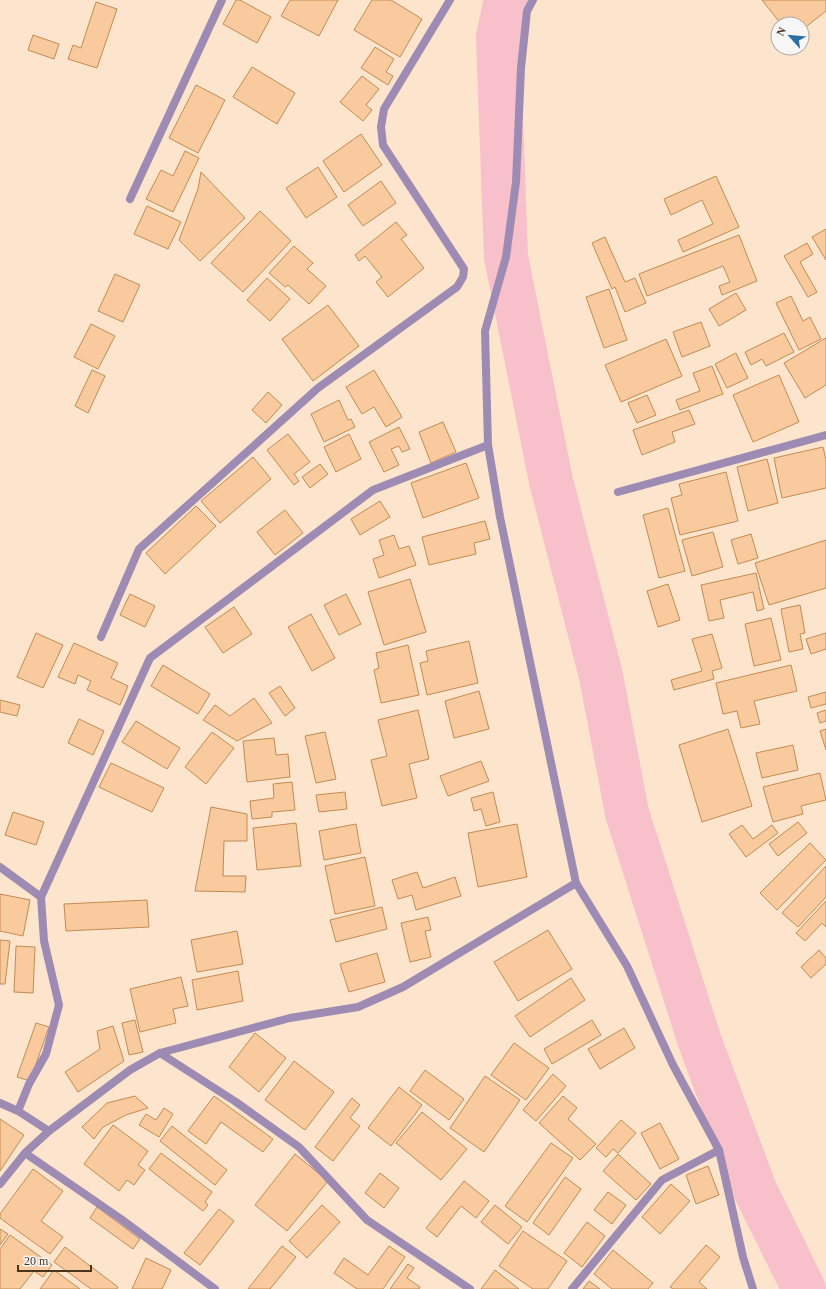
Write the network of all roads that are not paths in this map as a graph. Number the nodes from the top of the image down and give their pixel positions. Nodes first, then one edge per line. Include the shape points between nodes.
1 (222, 0) edge
2 (450, 0) edge
3 (533, 0) edge
4 (130, 199) dead end
5 (826, 435) edge
6 (488, 445) junction
7 (618, 492) dead end
8 (101, 637) dead end
9 (0, 867) edge
10 (576, 882) junction
11 (41, 897) junction
12 (160, 1053) junction
13 (0, 1103) edge
14 (18, 1111) junction
15 (49, 1132) junction
16 (719, 1150) junction
17 (25, 1153) junction
18 (0, 1184) edge
19 (215, 1289) edge
20 (470, 1289) edge
21 (572, 1289) edge
22 (753, 1289) edge

1 - 4 street
2 - 8 street via 384,109 381,127 384,145 464,269 460,282 457,287 318,388 139,549
3 - 6 street via 527,11 521,68 516,182 506,257 485,332
5 - 7 street
6 - 10 street
6 - 11 street via 374,490 150,658
9 - 11 street
10 - 12 street via 403,987 358,1007 290,1018
10 - 16 street via 627,966 672,1065
11 - 14 street via 44,941 59,1005 46,1054 29,1084
12 - 15 street via 130,1070
12 - 20 street via 299,1147 367,1220
13 - 14 street
14 - 15 street
15 - 17 street
16 - 21 street via 662,1180
16 - 22 street via 743,1257
17 - 18 street
17 - 19 street via 121,1219

